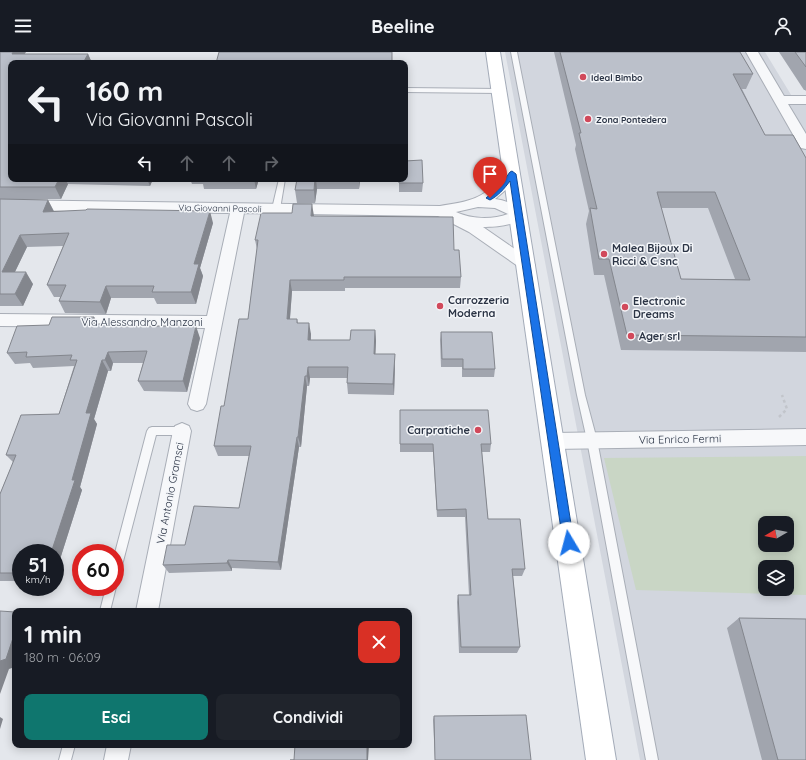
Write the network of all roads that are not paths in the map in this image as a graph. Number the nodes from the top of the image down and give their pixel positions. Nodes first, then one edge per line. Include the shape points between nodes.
1 (493, 52) edge
2 (514, 52) edge
3 (752, 52) edge
4 (408, 90) edge
5 (499, 91) junction
6 (780, 100) junction
7 (806, 100) edge
8 (806, 145) edge
9 (512, 174) junction
10 (281, 182) edge
11 (479, 203) junction
12 (0, 205) edge
13 (238, 208) junction
14 (276, 209) junction
15 (440, 211) junction
16 (519, 214) junction
17 (465, 221) junction
18 (527, 265) junction
19 (0, 320) edge
20 (213, 322) junction
21 (197, 404) dead end
22 (182, 431) joint
23 (806, 437) edge
24 (592, 440) junction
25 (553, 441) junction
26 (123, 544) edge
27 (109, 596) edge
28 (106, 608) edge
29 (148, 608) edge
30 (68, 748) edge
31 (118, 748) edge
32 (65, 760) edge
33 (116, 760) edge
34 (601, 760) edge
35 (652, 760) edge

1 - 5 main road
2 - 24 lane
3 - 6 street
4 - 5 lane
5 - 9 main road
6 - 7 street
6 - 8 street
9 - 11 street, Via Giovanni Pascoli via 501,189
9 - 16 main road
10 - 14 lane
11 - 15 street, Via Giovanni Pascoli
11 - 16 street, Via Giovanni Pascoli via 491,202
12 - 13 street, Via Giovanni Pascoli
13 - 14 street, Via Giovanni Pascoli
13 - 20 street
14 - 15 street, Via Giovanni Pascoli
15 - 17 street, Via Giovanni Pascoli
16 - 17 street, Via Giovanni Pascoli via 498,222
16 - 18 main road
17 - 18 street, Via Giovanni Pascoli
18 - 25 main road
19 - 20 street, Via Alessandro Manzoni
20 - 21 street
22 - 26 lane, Via Antonio Gramsci via 152,431
22 - 29 street, Via Antonio Gramsci
23 - 24 street, Via Enrico Fermi
24 - 25 street, Via Enrico Fermi
24 - 35 lane
25 - 34 main road
27 - 28 lane
30 - 32 lane
31 - 33 street

